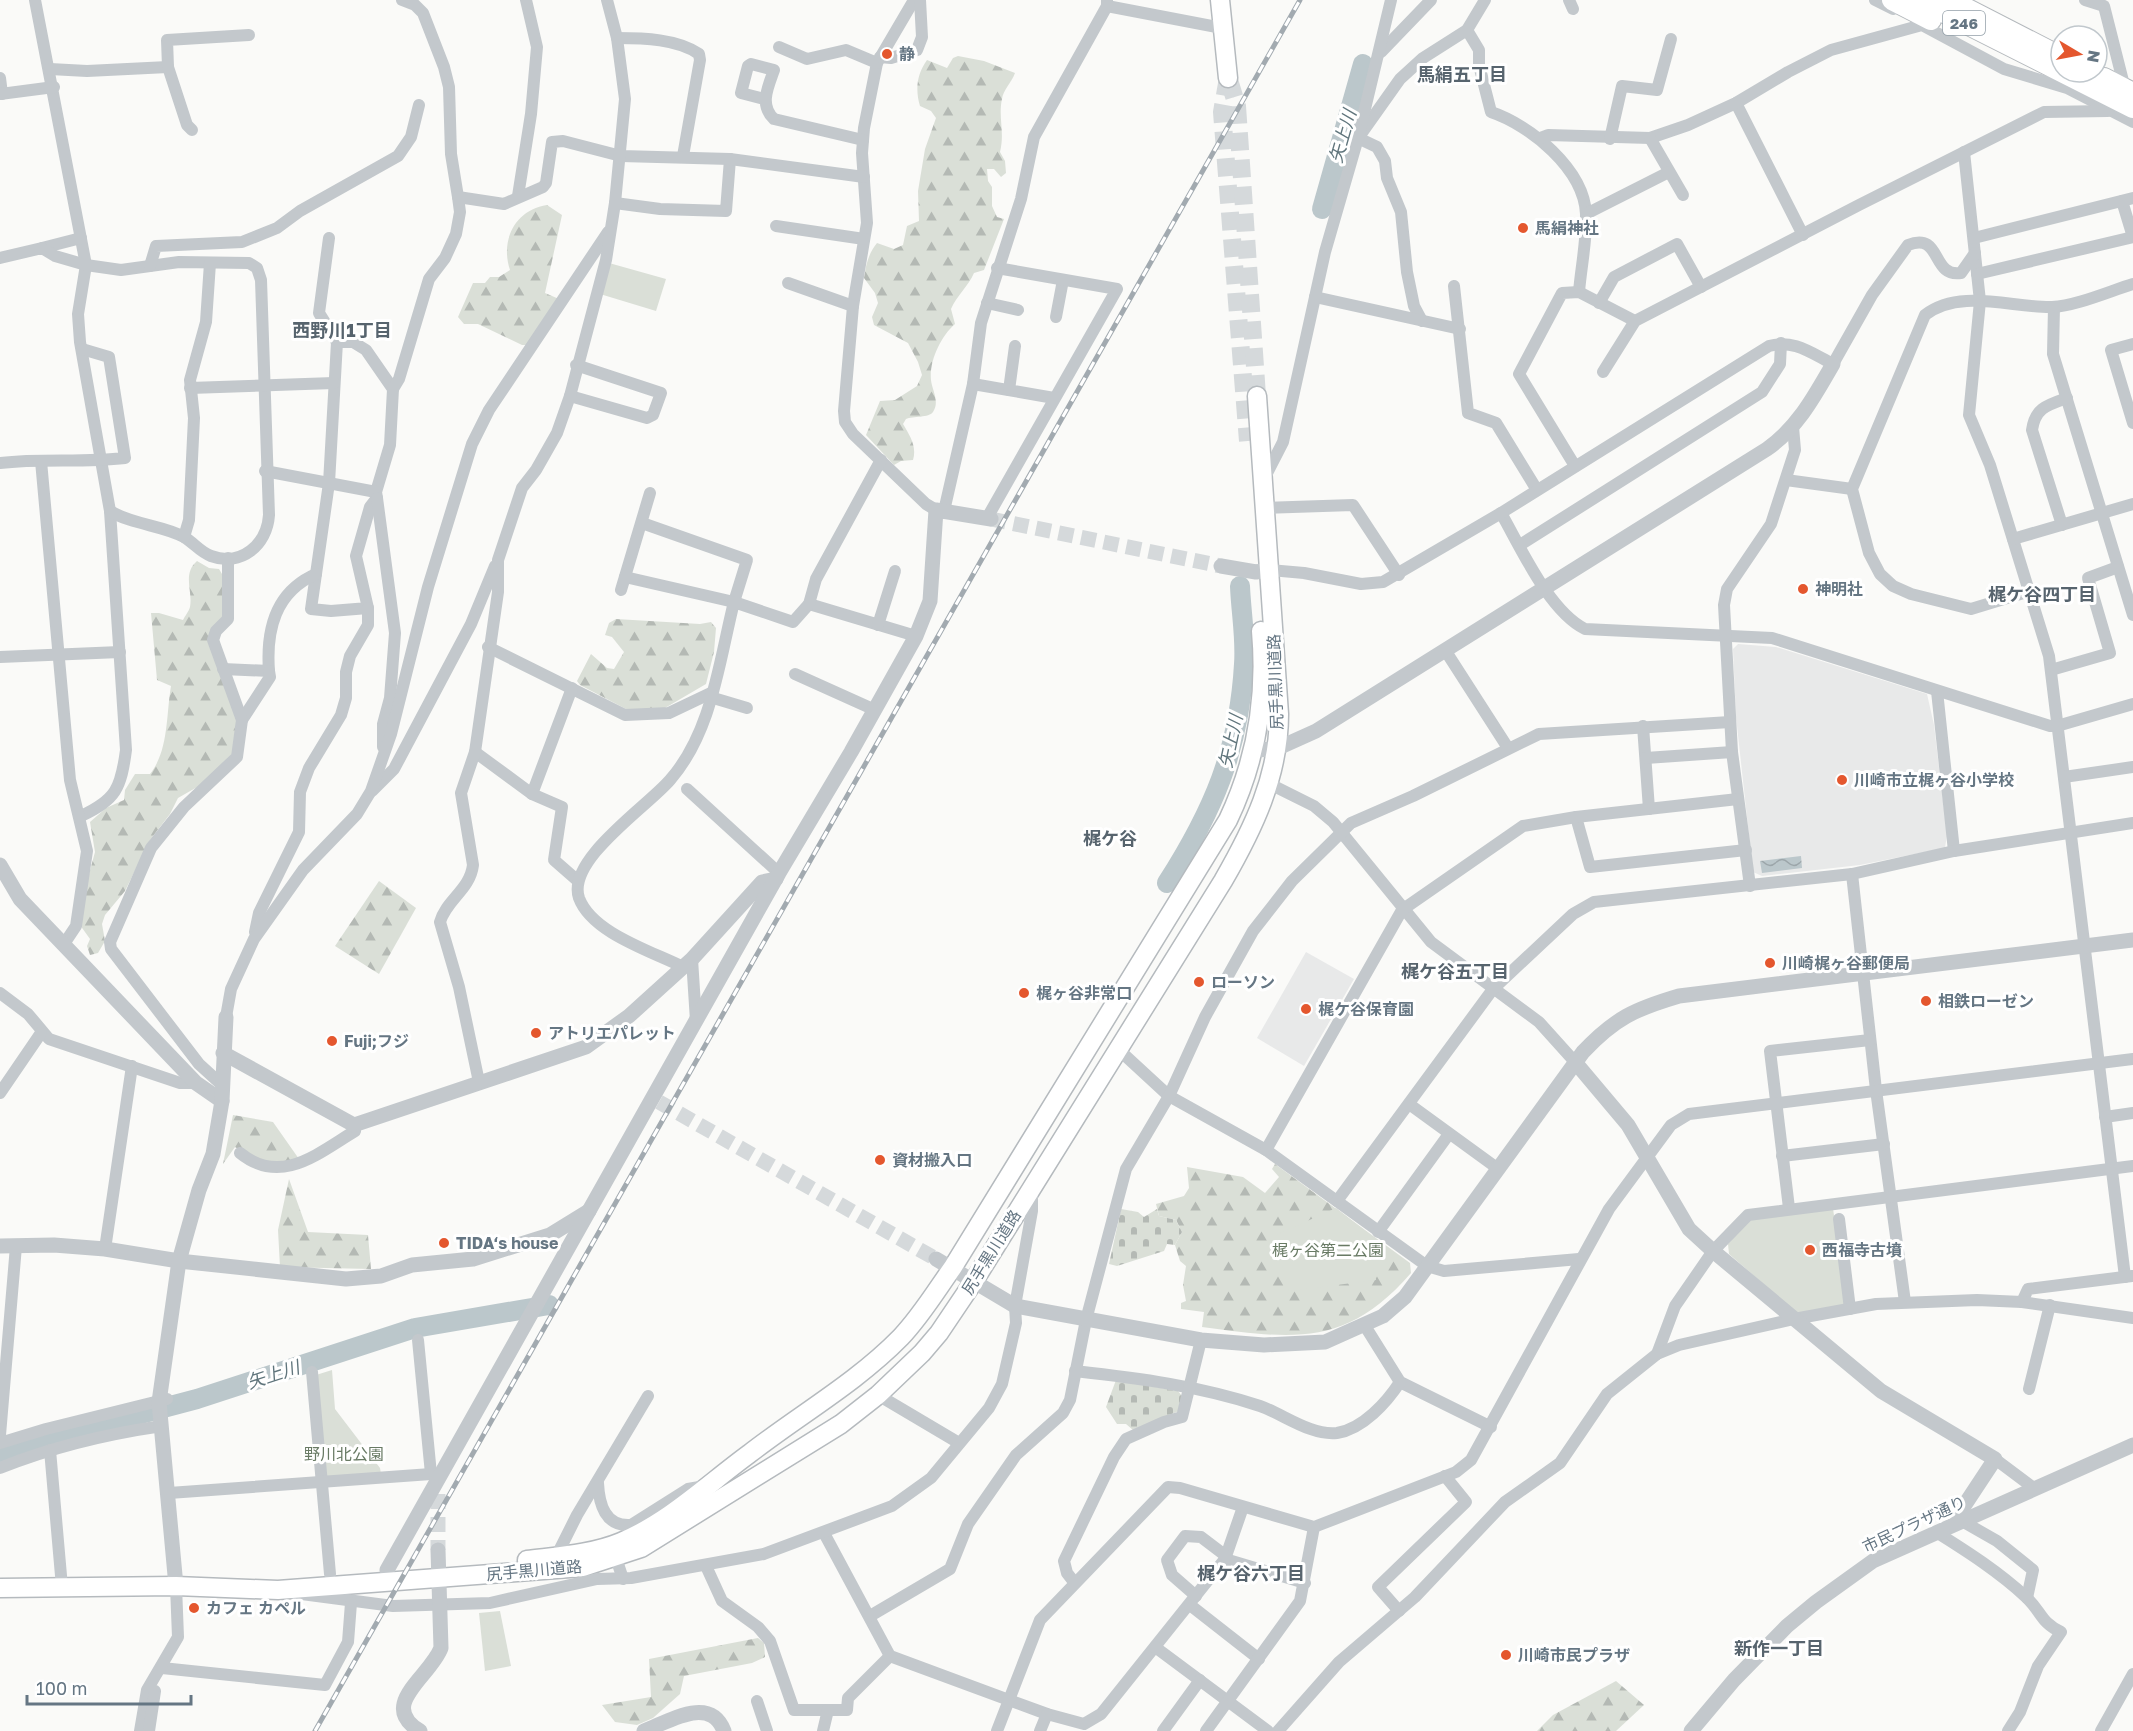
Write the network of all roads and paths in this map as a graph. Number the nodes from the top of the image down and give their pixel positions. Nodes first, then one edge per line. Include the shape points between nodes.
1 (35, 0) edge
2 (402, 0) edge
3 (526, 0) edge
4 (607, 0) edge
5 (914, 0) edge
6 (920, 0) edge
7 (1220, 0) edge
8 (1391, 0) edge
9 (1431, 0) edge
10 (1485, 0) edge
11 (1875, 0) edge
12 (1918, 0) edge
13 (1950, 0) edge
14 (1978, 0) edge
15 (2085, 0) edge
16 (1107, 3) edge
17 (1893, 5) edge
18 (1222, 28) junction
19 (1467, 30) junction
20 (249, 36) dead end
21 (617, 38) junction
22 (1671, 39) dead end
23 (2013, 40) junction
24 (779, 47) dead end
25 (2049, 48) edge
26 (1380, 52) junction
27 (2049, 56) edge
28 (879, 60) junction
29 (2049, 62) edge
30 (168, 67) junction
31 (51, 69) junction
32 (0, 78) edge
33 (1228, 78) tunnel mouth
34 (2109, 81) edge
35 (2096, 84) edge
36 (54, 87) junction
37 (2129, 91) edge
38 (1, 94) edge
39 (764, 99) dead end
40 (1736, 104) junction
41 (419, 105) dead end
42 (2133, 108) edge
43 (2112, 111) junction
44 (2133, 122) edge
45 (192, 130) dead end
46 (1358, 138) junction
47 (1540, 138) junction
48 (1650, 138) junction
49 (1610, 139) junction
50 (863, 140) junction
51 (1964, 152) junction
52 (621, 156) junction
53 (683, 156) junction
54 (730, 159) junction
55 (1669, 172) junction
56 (864, 177) junction
57 (1683, 195) dead end
58 (518, 196) junction
59 (458, 197) junction
60 (2128, 199) edge
61 (615, 203) junction
62 (1586, 214) junction
63 (776, 226) dead end
64 (611, 228) junction
65 (1803, 235) junction
66 (2133, 237) edge
67 (81, 238) junction
68 (329, 238) dead end
69 (1974, 238) junction
70 (864, 239) junction
71 (42, 248) junction
72 (1975, 253) junction
73 (0, 258) edge
74 (210, 263) junction
75 (86, 266) junction
76 (150, 266) junction
77 (997, 268) junction
78 (1977, 274) junction
79 (1063, 280) junction
80 (788, 283) dead end
81 (2133, 284) edge
82 (1454, 286) dead end
83 (1701, 287) junction
84 (1579, 292) junction
85 (1315, 297) junction
86 (1980, 302) junction
87 (987, 303) junction
88 (1599, 303) junction
89 (854, 306) junction
90 (2054, 307) junction
91 (1018, 310) dead end
92 (1056, 317) dead end
93 (1422, 321) junction
94 (1635, 321) junction
95 (1460, 329) junction
96 (337, 342) junction
97 (1781, 342) junction
98 (2133, 344) edge
99 (1015, 346) dead end
100 (82, 349) junction
101 (1833, 364) junction
102 (576, 365) junction
103 (1603, 372) dead end
104 (334, 383) junction
105 (973, 384) junction
106 (263, 385) junction
107 (190, 388) junction
108 (393, 389) junction
109 (1009, 390) junction
110 (570, 396) junction
111 (1257, 396) tunnel mouth
112 (1054, 398) junction
113 (2067, 398) junction
114 (2133, 423) edge
115 (1793, 427) junction
116 (1248, 441) tunnel mouth
117 (881, 460) junction
118 (41, 461) junction
119 (103, 461) junction
120 (0, 463) edge
121 (1575, 466) junction
122 (265, 471) junction
123 (1786, 480) junction
124 (1263, 481) junction
125 (329, 483) junction
126 (1852, 489) junction
127 (1537, 490) junction
128 (650, 494) dead end
129 (376, 495) junction
130 (2133, 504) edge
131 (1264, 508) junction
132 (940, 510) junction
133 (110, 511) junction
134 (1501, 513) junction
135 (2102, 513) junction
136 (989, 518) joint
137 (642, 523) junction
138 (2062, 525) junction
139 (184, 537) junction
140 (2013, 539) junction
141 (1520, 545) junction
142 (228, 558) junction
143 (498, 560) junction
144 (1221, 566) tunnel mouth
145 (2118, 567) junction
146 (895, 570) dead end
147 (1263, 571) junction
148 (316, 574) junction
149 (1399, 575) junction
150 (625, 577) junction
151 (1545, 587) junction
152 (621, 590) dead end
153 (2030, 591) junction
154 (734, 602) junction
155 (809, 604) junction
156 (368, 608) junction
157 (2133, 615) edge
158 (878, 625) junction
159 (916, 636) junction
160 (1725, 636) junction
161 (488, 647) junction
162 (1445, 650) junction
163 (120, 652) junction
164 (58, 656) junction
165 (0, 657) edge
166 (223, 669) junction
167 (2051, 670) junction
168 (269, 671) junction
169 (795, 674) dead end
170 (572, 688) junction
171 (1937, 691) junction
172 (711, 695) junction
173 (2133, 704) edge
174 (747, 708) dead end
175 (875, 710) junction
176 (242, 720) junction
177 (1730, 722) junction
178 (1643, 726) junction
179 (2057, 726) junction
180 (1508, 748) junction
181 (1276, 749) junction
182 (1255, 750) junction
183 (475, 752) junction
184 (1732, 752) junction
185 (383, 755) junction
186 (1646, 758) junction
187 (2133, 767) edge
188 (2064, 777) junction
189 (1268, 783) junction
190 (687, 789) dead end
191 (370, 791) junction
192 (532, 794) junction
193 (1738, 799) junction
194 (1649, 809) junction
195 (81, 816) junction
196 (1576, 817) junction
197 (2133, 823) edge
198 (1340, 832) junction
199 (2071, 832) junction
200 (1746, 850) junction
201 (1954, 851) junction
202 (0, 865) edge
203 (1851, 874) junction
204 (778, 876) junction
205 (578, 881) junction
206 (1750, 886) junction
207 (7, 888) edge
208 (1402, 910) junction
209 (254, 939) junction
210 (2133, 940) edge
211 (64, 945) junction
212 (2084, 945) junction
213 (687, 963) junction
214 (1862, 975) junction
215 (1493, 989) junction
216 (0, 993) edge
217 (226, 1017) joint
218 (696, 1024) junction
219 (41, 1033) junction
220 (1870, 1040) junction
221 (1118, 1049) junction
222 (223, 1053) junction
223 (2133, 1059) edge
224 (1575, 1062) junction
225 (2100, 1063) junction
226 (132, 1066) junction
227 (4, 1076) edge
228 (479, 1082) junction
229 (196, 1083) junction
230 (1876, 1090) junction
231 (0, 1093) edge
232 (222, 1093) junction
233 (1169, 1096) junction
234 (1775, 1102) junction
235 (1409, 1104) junction
236 (2133, 1113) edge
237 (2105, 1116) junction
238 (355, 1131) dead end
239 (1449, 1134) junction
240 (1884, 1144) junction
241 (1266, 1150) junction
242 (240, 1153) dead end
243 (1782, 1156) junction
244 (1646, 1157) junction
245 (2133, 1166) edge
246 (1497, 1168) junction
247 (2111, 1168) junction
248 (1032, 1189) junction
249 (1892, 1197) junction
250 (1337, 1201) junction
251 (1789, 1208) junction
252 (590, 1211) junction
253 (1839, 1219) dead end
254 (1378, 1232) junction
255 (0, 1246) edge
256 (16, 1246) junction
257 (105, 1249) junction
258 (1713, 1251) junction
259 (936, 1259) tunnel mouth
260 (1580, 1259) junction
261 (179, 1261) junction
262 (1427, 1266) junction
263 (953, 1267) junction
264 (2129, 1276) edge
265 (974, 1281) junction
266 (1905, 1302) junction
267 (2022, 1302) junction
268 (2050, 1305) junction
269 (1015, 1306) junction
270 (1850, 1310) junction
271 (2133, 1318) edge
272 (1794, 1319) junction
273 (1086, 1320) junction
274 (1365, 1326) junction
275 (418, 1340) dead end
276 (1201, 1340) junction
277 (1657, 1354) junction
278 (1075, 1371) junction
279 (312, 1372) dead end
280 (1400, 1382) junction
281 (1189, 1389) junction
282 (2029, 1389) dead end
283 (648, 1395) dead end
284 (878, 1395) junction
285 (163, 1401) junction
286 (162, 1426) junction
287 (1491, 1427) junction
288 (0, 1434) edge
289 (0, 1443) edge
290 (959, 1443) junction
291 (2133, 1445) edge
292 (50, 1450) junction
293 (1995, 1459) junction
294 (0, 1468) edge
295 (434, 1476) junction
296 (1445, 1476) junction
297 (322, 1482) junction
298 (598, 1483) junction
299 (707, 1486) junction
300 (2034, 1489) junction
301 (169, 1493) junction
302 (438, 1494) tunnel mouth
303 (1243, 1507) junction
304 (1959, 1522) junction
305 (1314, 1527) junction
306 (1936, 1532) junction
307 (824, 1533) junction
308 (556, 1557) junction
309 (616, 1558) junction
310 (1226, 1558) junction
311 (438, 1564) junction
312 (706, 1566) junction
313 (387, 1570) junction
314 (330, 1574) junction
315 (623, 1579) junction
316 (1074, 1582) junction
317 (1305, 1583) junction
318 (176, 1586) junction
319 (62, 1587) junction
320 (0, 1588) edge
321 (278, 1590) junction
322 (2027, 1598) junction
323 (1193, 1600) junction
324 (351, 1603) junction
325 (441, 1605) junction
326 (1399, 1611) junction
327 (870, 1616) junction
328 (1155, 1647) junction
329 (890, 1656) junction
330 (1259, 1659) junction
331 (159, 1671) junction
332 (2133, 1674) edge
333 (1200, 1680) junction
334 (1008, 1699) junction
335 (757, 1701) dead end
336 (1229, 1701) junction
337 (828, 1710) junction
338 (1047, 1714) junction
339 (140, 1731) edge
340 (149, 1731) edge
341 (420, 1731) edge
342 (644, 1731) edge
343 (724, 1731) edge
344 (767, 1731) edge
345 (823, 1731) edge
346 (997, 1731) edge
347 (1040, 1731) edge
348 (1162, 1731) edge
349 (1206, 1731) edge
350 (1268, 1731) edge
351 (1278, 1731) edge
352 (1691, 1731) edge
353 (2008, 1731) edge
354 (2101, 1731) edge

1 - 31 street
2 - 59 street via 415,4 423,13 444,67
3 - 58 street via 537,46
4 - 21 street
5 - 28 street
6 - 28 street via 922,37 917,50
7 - 18 main road
8 - 26 street
9 - 26 street
10 - 19 street
11 - 17 street
12 - 23 highway, 246
13 - 23 highway, 246
14 - 25 highway via 2031,28
15 - 37 street via 2104,6
16 - 18 street
16 - 77 street via 1034,137 1021,199
17 - 29 highway via 2016,63
18 - 33 main road
19 - 46 street via 1423,58 1400,79
19 - 47 street via 1479,50 1480,71 1491,112
20 - 30 street via 167,40
21 - 52 street via 625,99
21 - 53 street via 689,47 699,54
22 - 49 street via 1657,90 1622,86
23 - 27 highway, 246
24 - 28 street via 807,59 846,50
26 - 46 street
28 - 50 street
30 - 31 street
30 - 45 street
31 - 36 street
32 - 38 street
34 - 37 highway
35 - 42 highway, 246
36 - 38 street
36 - 67 street
39 - 50 street via 774,119
40 - 43 street via 1832,50 1922,25 2004,69 2067,88
40 - 48 street
40 - 65 street
41 - 76 street via 411,138 398,156 277,228 242,242 156,246
43 - 44 street
43 - 51 street via 2044,112
46 - 85 street
46 - 93 street via 1377,147 1385,161 1387,178 1401,212 1414,306
47 - 49 street via 1548,135
47 - 62 street via 1577,184
48 - 49 street
48 - 55 street
50 - 56 street
51 - 65 street
51 - 69 street
52 - 53 street
52 - 58 street via 563,141 552,142 546,183
52 - 61 street
53 - 54 street
54 - 56 street
54 - 61 street via 726,211
55 - 57 street
55 - 62 street
56 - 70 street
58 - 59 street via 504,204
59 - 108 street via 456,234 429,279
60 - 66 street
60 - 69 street
61 - 64 street
62 - 84 street
63 - 70 street
64 - 102 street via 606,260
64 - 185 street via 489,410 472,444
65 - 83 street
66 - 78 street
67 - 71 street
67 - 75 street
68 - 96 street via 319,313
69 - 72 street
70 - 89 street
71 - 73 street
71 - 75 street
72 - 78 street
72 - 101 street via 1961,273 1954,274 1944,269 1932,247 1917,241 1908,245 1872,295
74 - 76 street
74 - 106 street via 249,263 257,268 261,280
74 - 107 street via 206,322
75 - 76 street via 122,270
75 - 100 street via 78,314
77 - 79 street
77 - 87 street
78 - 86 street
79 - 92 street
79 - 112 street via 1117,289
80 - 89 street
81 - 90 street
82 - 95 street
83 - 88 street via 1677,244 1614,277
83 - 94 street
84 - 88 street
84 - 121 street via 1562,293 1519,374
85 - 93 street
85 - 124 street via 1283,441
86 - 90 street
86 - 126 street via 1938,305 1925,315
86 - 140 street via 1969,415 1990,465
87 - 91 street
87 - 105 street
88 - 94 street
89 - 117 street via 845,422
90 - 113 street via 2053,354
93 - 95 street
94 - 103 street
95 - 127 street via 1468,413 1496,423
96 - 104 street
96 - 108 street via 354,342 366,350
97 - 101 street
97 - 121 street via 1748,357 1644,428
97 - 141 street via 1780,364 1762,392
98 - 114 street via 2111,350
99 - 109 street
100 - 119 street
100 - 119 street via 109,357 125,458
101 - 115 street
102 - 110 street
102 - 110 street via 662,393 653,415 647,418
104 - 106 street
104 - 125 street
105 - 109 street
105 - 132 street
106 - 107 street
106 - 122 street
107 - 139 street via 194,418 189,520
108 - 129 street via 390,446
109 - 112 street
110 - 143 street via 557,433 522,488
111 - 124 main road, 尻手黒川道路
112 - 136 street
113 - 135 street
113 - 138 street via 2043,406 2034,417 2032,430
115 - 123 street via 1795,450
115 - 151 street via 1767,449
116 - 147 main road, 尻手黒川道路
117 - 132 street via 926,504
117 - 155 street via 816,579
118 - 119 street
118 - 120 street
118 - 164 street
119 - 133 street
121 - 127 street
122 - 125 street
122 - 142 street via 266,532 248,554
123 - 126 street
123 - 160 street via 1770,524 1727,589
124 - 131 main road, 尻手黒川道路
125 - 129 street
125 - 148 street
126 - 153 street via 1869,553 1880,574 1893,586 1971,609
127 - 134 street
128 - 137 street
129 - 156 street via 356,556
129 - 185 street via 395,633 390,698 383,724
130 - 135 street
131 - 147 main road, 尻手黒川道路
131 - 149 street via 1353,505
132 - 136 street
132 - 159 street via 930,601
133 - 139 street via 123,519
133 - 163 street
134 - 141 street
134 - 149 street
135 - 138 street
135 - 145 street
137 - 150 street
137 - 154 street via 747,560
138 - 140 street
139 - 142 street via 206,553
140 - 153 street
141 - 151 street
142 - 166 street via 228,619 213,640
143 - 161 street via 498,592
143 - 191 street via 476,615 394,769
144 - 147 street
145 - 157 street
145 - 167 street via 2088,578 2110,653
146 - 158 street
147 - 149 street via 1304,573 1373,585
147 - 181 main road, 尻手黒川道路 via 1278,694
147 - 182 main road, 尻手黒川道路 via 1263,692
148 - 156 street via 311,609
148 - 168 street via 297,582 272,621 267,646
150 - 152 street
150 - 154 street
151 - 160 street via 1572,622 1585,629
151 - 162 street
153 - 167 street
154 - 155 street via 793,622
154 - 172 street
155 - 158 street
156 - 209 street via 368,625 350,656 341,715 309,768 300,792 299,831 259,913
158 - 159 street
159 - 175 street
160 - 171 street via 1789,642
160 - 177 street
161 - 170 street
161 - 183 street
162 - 180 street
162 - 181 street via 1316,731
163 - 164 street
163 - 195 street via 124,769 111,799
164 - 165 street
164 - 195 street via 70,780
166 - 168 street
166 - 176 street
167 - 179 street
168 - 176 street via 270,677
169 - 175 street
170 - 172 street via 625,715 669,713
170 - 192 street
171 - 179 street
171 - 201 street
172 - 174 street
172 - 205 street via 705,722 672,778 610,835
173 - 179 street
175 - 204 street
176 - 232 street via 237,757 184,807 151,848 110,942 111,949
177 - 178 street
177 - 184 street
178 - 180 street via 1539,734
178 - 186 street
179 - 188 street
180 - 198 street via 1351,823
181 - 182 street
181 - 189 main road, 尻手黒川道路
182 - 263 main road, 尻手黒川道路 via 1245,785 1228,820
183 - 192 street
183 - 228 street via 461,794 472,875 440,922 459,987
184 - 186 street
184 - 193 street
185 - 191 street
186 - 194 street
187 - 188 street
188 - 199 street
189 - 198 street via 1314,806
189 - 221 main road, 尻手黒川道路 via 1248,838
190 - 204 street
191 - 209 street via 357,814 303,870
192 - 205 street via 562,807 554,860
193 - 194 street
193 - 200 street
194 - 196 street
195 - 211 street via 87,851 85,875 76,926
196 - 200 street via 1590,867
196 - 208 street via 1523,826
197 - 199 street
198 - 208 street
198 - 233 street via 1292,881 1253,931 1205,1017
199 - 201 street
199 - 212 street
200 - 206 street
201 - 203 street
202 - 207 street
203 - 206 street
203 - 214 street
204 - 213 street via 762,882
204 - 218 street
205 - 213 street via 579,897 598,925
206 - 215 street via 1593,902 1574,914
207 - 211 street
208 - 215 street via 1431,942
208 - 241 street
209 - 217 street via 231,989
210 - 212 street
211 - 229 street
212 - 214 street
212 - 225 street
213 - 218 street
213 - 228 street via 629,1016 586,1047
214 - 220 street
214 - 224 street via 1679,996 1639,1008 1600,1034
215 - 224 street via 1539,1022
215 - 235 street
216 - 219 street via 28,1014
217 - 222 street
218 - 252 street
219 - 226 street
219 - 227 street
220 - 230 street
220 - 234 street via 1770,1052
221 - 233 street
221 - 248 main road, 尻手黒川道路
222 - 228 street via 354,1125
222 - 232 street
223 - 225 street
224 - 244 street via 1628,1125
224 - 246 street
225 - 230 street
225 - 237 street
226 - 229 street via 182,1083
226 - 257 street
227 - 231 street
229 - 232 street
230 - 234 street
230 - 240 street
232 - 261 street via 213,1154
233 - 241 street
233 - 273 street via 1126,1169
234 - 243 street
234 - 244 street via 1689,1113 1671,1125
235 - 239 street
235 - 250 street
236 - 237 street
237 - 247 street
238 - 242 street via 295,1165 263,1168
239 - 246 street
239 - 254 street
240 - 243 street
240 - 249 street
241 - 250 street
243 - 251 street
244 - 258 street via 1689,1229
244 - 260 street
245 - 247 street
246 - 262 street
247 - 249 street
247 - 264 street
248 - 265 main road, 尻手黒川道路
248 - 269 street via 1032,1211
249 - 251 street
249 - 266 street
250 - 254 street
251 - 258 street via 1748,1215
252 - 261 street via 550,1235 473,1259 412,1265 381,1276 346,1279
252 - 295 street
253 - 270 street
254 - 262 street
255 - 256 street
256 - 257 street
256 - 288 street
257 - 261 street
258 - 272 street
258 - 277 street via 1675,1306
259 - 263 street
260 - 262 street via 1444,1271
260 - 287 street
261 - 285 street
262 - 274 street via 1405,1297
263 - 265 street
263 - 299 main road, 尻手黒川道路 via 920,1314 878,1358
264 - 267 street via 2028,1289
265 - 269 street
265 - 284 main road, 尻手黒川道路 via 939,1333
266 - 267 street
266 - 270 street
267 - 268 street
268 - 271 street
268 - 282 street
269 - 273 street
269 - 290 street via 1016,1323 1002,1384 989,1408
270 - 272 street
272 - 277 street
272 - 293 street via 1881,1391
273 - 276 street
273 - 278 street
274 - 276 street via 1325,1342 1264,1345
274 - 280 street
275 - 295 street
276 - 281 street
277 - 326 street via 1607,1394 1560,1463 1505,1502
278 - 281 street
278 - 327 street via 1071,1400 1063,1413 1016,1455 968,1524 950,1569
279 - 297 street
280 - 281 street via 1364,1421 1336,1433 1310,1428 1260,1407
280 - 287 street
281 - 316 street via 1182,1417 1126,1439 1114,1457 1064,1561
283 - 298 street
284 - 290 street
284 - 309 main road, 尻手黒川道路 via 841,1424 757,1477 658,1538
285 - 286 street
285 - 289 street via 46,1428
286 - 292 street
286 - 301 street
287 - 296 street via 1471,1460
290 - 307 street via 931,1478 909,1495 892,1506
291 - 300 street, 市民プラザ通り
292 - 294 street
292 - 319 street
293 - 300 street
293 - 304 street via 1960,1512
295 - 297 street
295 - 302 street
295 - 313 street
296 - 305 street
296 - 326 street via 1466,1502 1378,1587
297 - 301 street
297 - 314 street
298 - 299 street via 599,1503 606,1516 621,1525 631,1525 688,1489
298 - 308 street
299 - 308 main road, 尻手黒川道路 via 624,1541
300 - 304 street, 市民プラザ通り
301 - 318 street
303 - 305 street
303 - 310 street
303 - 316 street via 1168,1487
304 - 306 street, 市民プラザ通り
304 - 322 street via 1997,1541 2033,1570
305 - 317 street
306 - 322 street via 1987,1564
306 - 352 street, 市民プラザ通り via 1873,1561 1816,1602 1753,1659
307 - 312 street via 764,1554
307 - 327 street
308 - 311 main road, 尻手黒川道路
309 - 311 main road, 尻手黒川道路 via 583,1567
309 - 315 street
310 - 317 street
310 - 323 street
310 - 323 street via 1201,1536 1185,1536 1167,1560 1172,1575
311 - 313 main road, 尻手黒川道路
311 - 321 main road, 尻手黒川道路
311 - 325 street
312 - 315 street
312 - 337 street via 722,1601 758,1627 770,1641 794,1710
313 - 314 main road, 尻手黒川道路
314 - 318 main road, 尻手黒川道路
315 - 325 street via 597,1580 490,1603
316 - 334 street via 1040,1620
317 - 330 street via 1300,1601
318 - 319 main road, 尻手黒川道路
318 - 321 main road, 尻手黒川道路
318 - 331 street via 178,1637
319 - 320 main road, 尻手黒川道路
321 - 324 street
322 - 353 street via 2046,1625 2061,1632 2038,1666
323 - 328 street
323 - 330 street
324 - 325 street
324 - 331 street via 348,1642 324,1685
325 - 341 street via 438,1657 403,1701 405,1718
326 - 351 street via 1339,1662
327 - 329 street
328 - 333 street
328 - 338 street via 1092,1720 1084,1724
329 - 334 street
329 - 337 street via 848,1698 847,1710
330 - 336 street
331 - 339 street via 147,1690
331 - 340 street
332 - 354 street
333 - 336 street
333 - 348 street
334 - 338 street
334 - 346 street
335 - 344 street
336 - 349 street
336 - 350 street
337 - 345 street
338 - 347 street
342 - 343 street via 704,1711 721,1722

